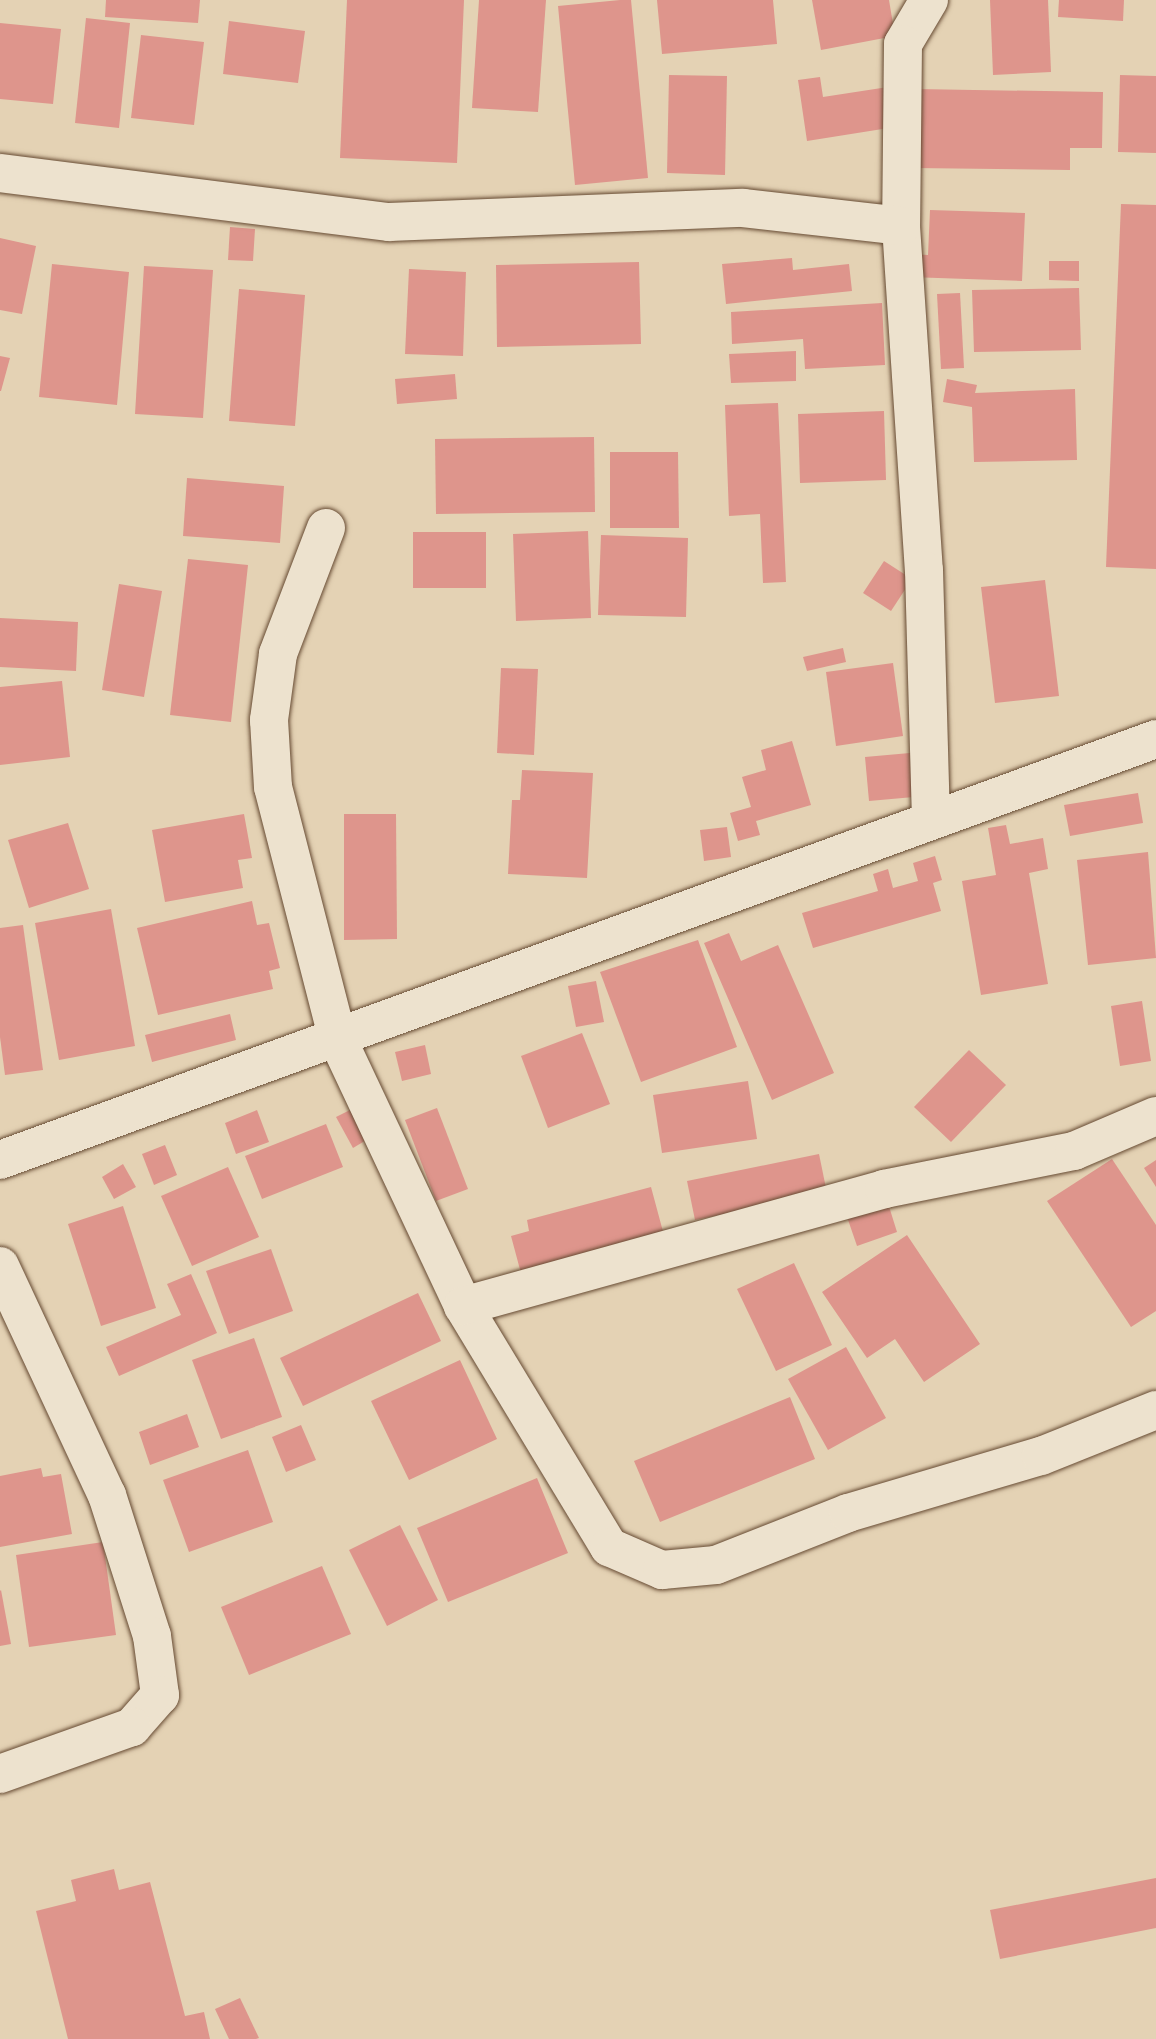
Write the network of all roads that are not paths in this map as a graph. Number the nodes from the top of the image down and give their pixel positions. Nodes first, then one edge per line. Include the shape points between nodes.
1 (929, 0) edge
2 (0, 173) edge
3 (901, 226) junction
4 (326, 528) dead end
5 (1156, 739) edge
6 (931, 819) junction
7 (338, 1040) junction
8 (1156, 1116) edge
9 (0, 1160) edge
10 (0, 1266) edge
11 (463, 1306) junction
12 (1156, 1410) edge
13 (0, 1774) edge

1 - 3 street via 903,44
2 - 3 street via 389,222 743,208
3 - 6 street via 924,570
4 - 7 street via 278,654 269,720 272,787
5 - 6 street
6 - 7 street
7 - 9 street
7 - 11 street
8 - 11 street via 1073,1151 884,1189
10 - 13 street via 107,1495 152,1636 160,1695 132,1727
11 - 12 street via 609,1548 662,1570 716,1565 848,1513 1041,1456

